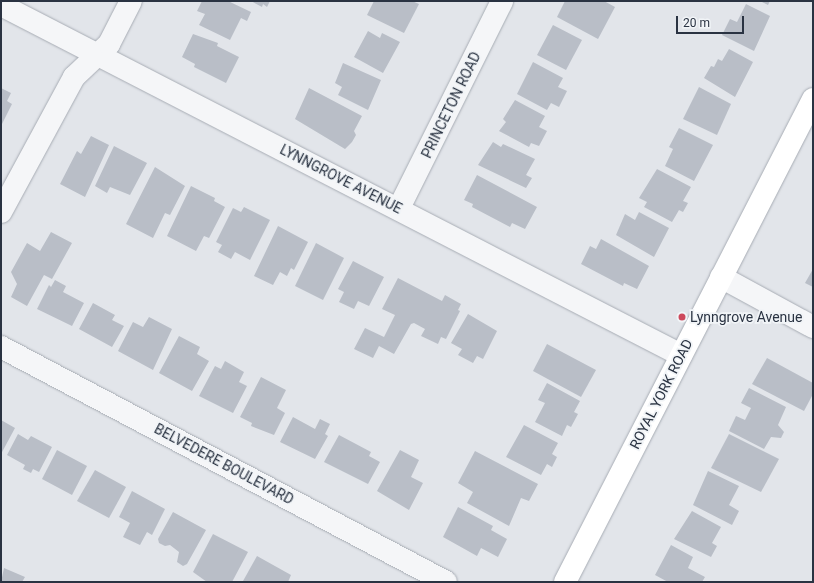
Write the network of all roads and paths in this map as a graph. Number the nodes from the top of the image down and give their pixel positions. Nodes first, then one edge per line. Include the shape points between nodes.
1 (132, 1) edge
2 (502, 1) edge
3 (1, 5) edge
4 (97, 56) junction
5 (813, 99) edge
6 (399, 208) junction
7 (1, 212) edge
8 (721, 278) junction
9 (813, 327) edge
10 (1, 347) edge
11 (681, 355) junction
12 (446, 582) edge
13 (565, 582) edge

1 - 4 street via 109,44
2 - 6 street, PRINCETON ROAD
3 - 4 street, LYNNGROVE AVENUE
4 - 6 street, LYNNGROVE AVENUE
4 - 7 street via 74,77
5 - 8 main road, ROYAL YORK ROAD
6 - 11 street, LYNNGROVE AVENUE
8 - 9 street
8 - 11 main road, ROYAL YORK ROAD
10 - 12 street, BELVEDERE BOULEVARD
11 - 13 main road, ROYAL YORK ROAD

